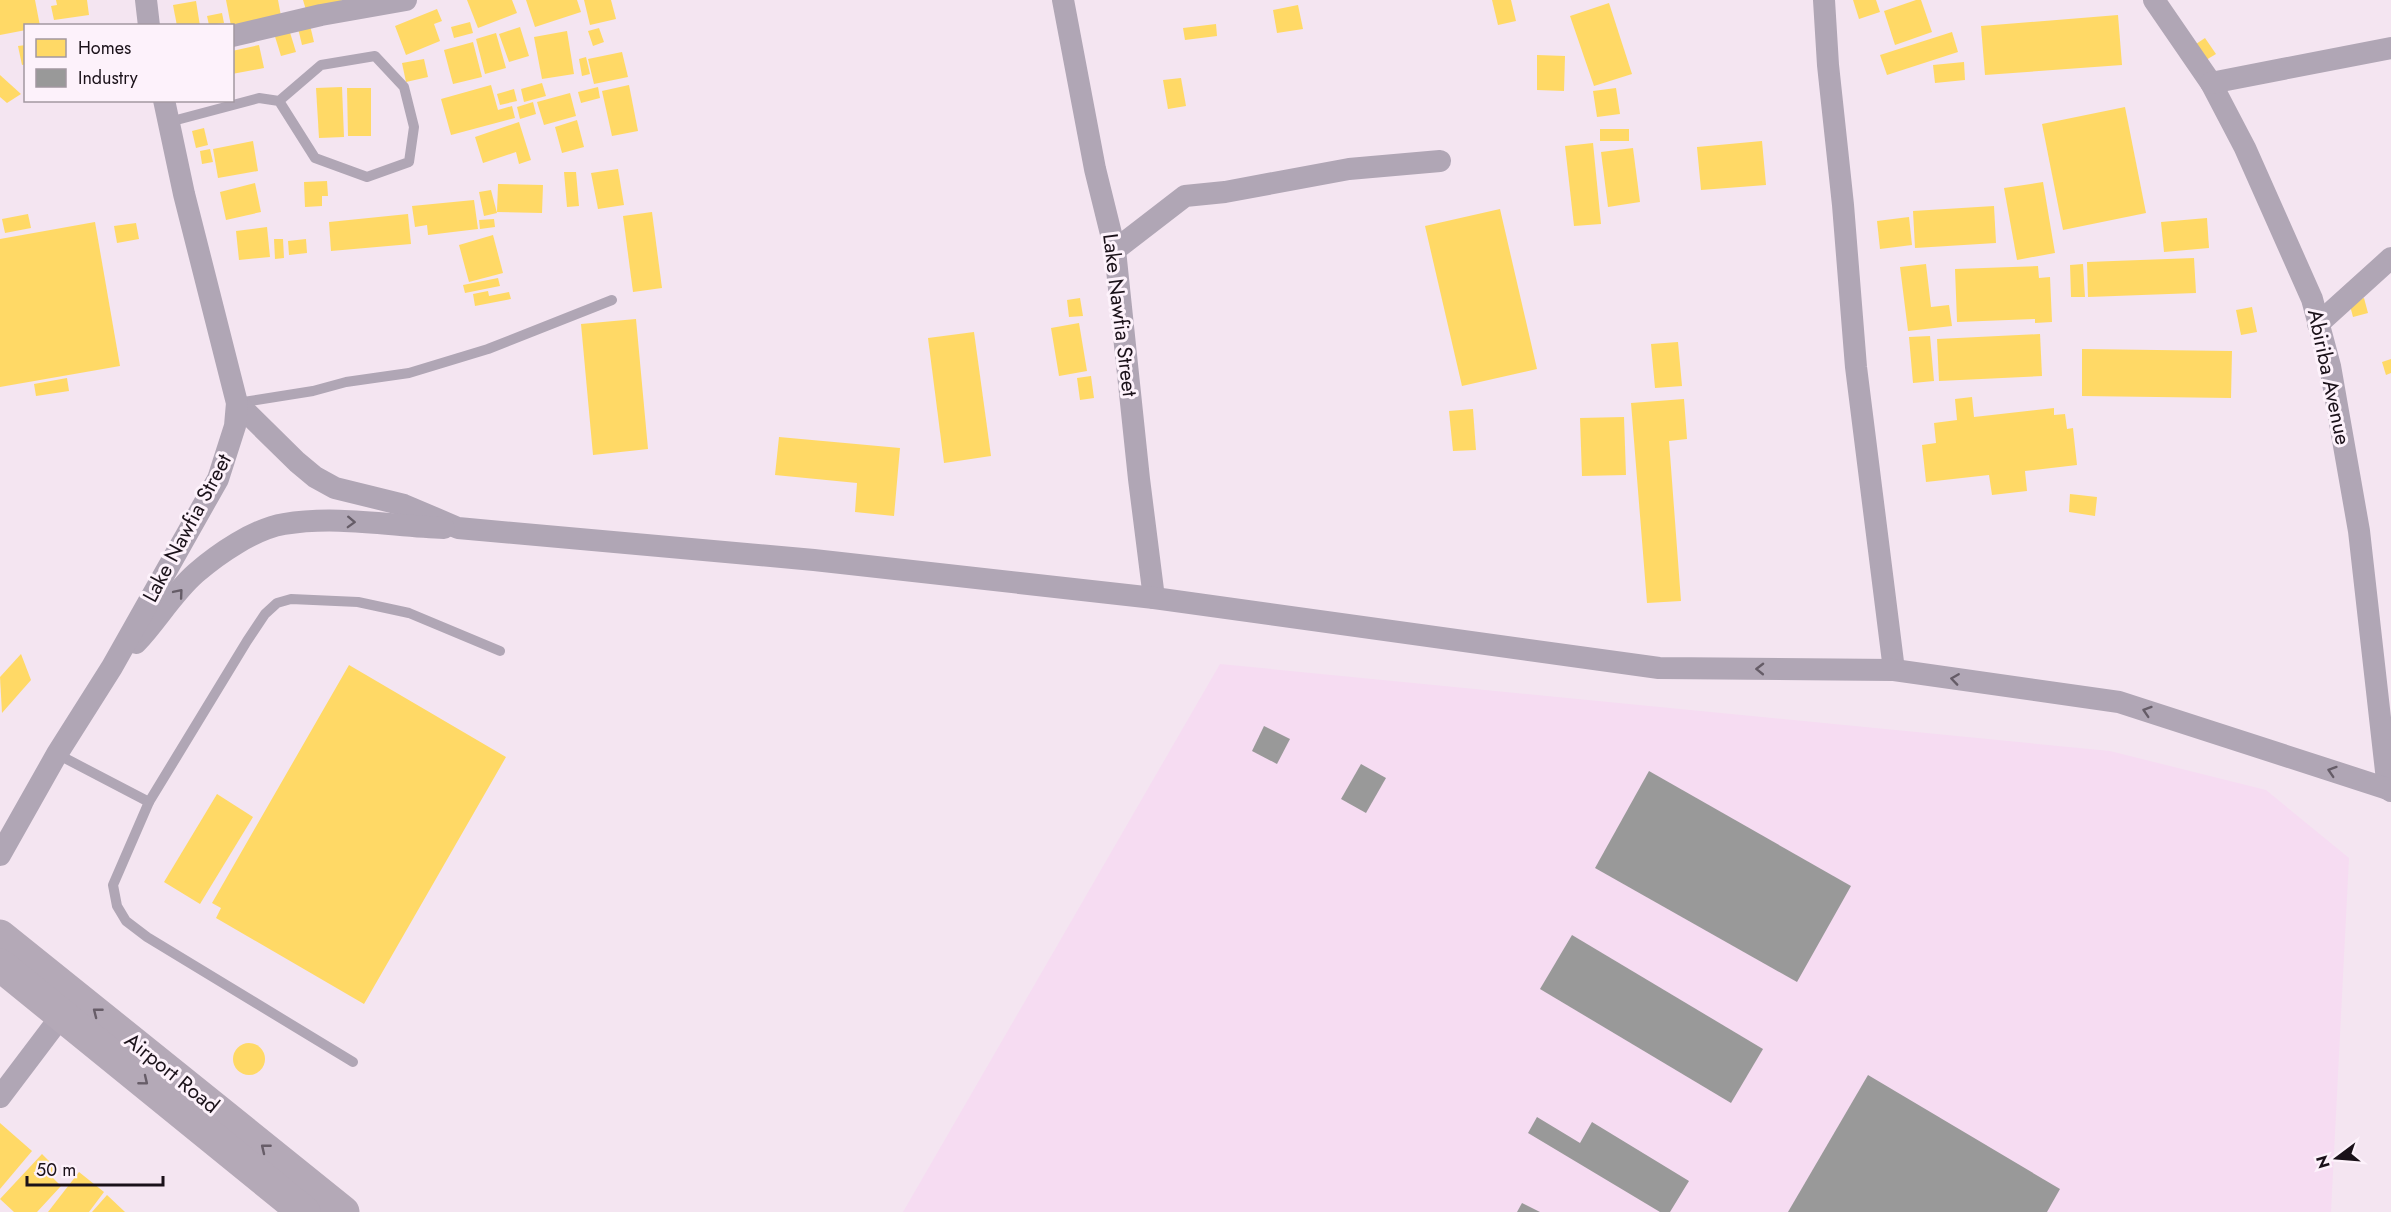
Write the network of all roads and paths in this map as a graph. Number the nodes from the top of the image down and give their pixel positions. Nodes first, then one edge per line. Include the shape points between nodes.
1 (146, 0) edge
2 (406, 0) edge
3 (1063, 0) edge
4 (1824, 0) edge
5 (2154, 0) edge
6 (150, 24) edge
7 (234, 36) edge
8 (2391, 48) edge
9 (2211, 83) junction
10 (279, 101) junction
11 (231, 102) edge
12 (234, 102) edge
13 (166, 111) edge
14 (1440, 161) dead end
15 (1115, 250) junction
16 (2391, 258) edge
17 (612, 300) dead end
18 (2319, 324) junction
19 (237, 403) junction
20 (458, 528) junction
21 (1154, 598) junction
22 (500, 651) dead end
23 (112, 667) junction
24 (1894, 670) junction
25 (2388, 745) edge
26 (57, 754) junction
27 (2390, 790) edge
28 (149, 802) junction
29 (0, 855) edge
30 (0, 936) edge
31 (0, 965) edge
32 (62, 1015) junction
33 (353, 1062) dead end
34 (0, 1097) edge
35 (293, 1197) edge
36 (343, 1212) edge

1 - 6 street
2 - 7 street
3 - 15 street, Lake Nawfia Street via 1095,169
4 - 24 street via 1856,367
5 - 9 street, Abiriba Avenue
8 - 9 street
9 - 18 street, Abiriba Avenue via 2245,148 2312,299
10 - 10 lane via 315,158 367,177 409,162 414,127 404,87 375,56 321,65
10 - 12 lane via 260,98
11 - 13 lane
13 - 19 street, Lake Nawfia Street
14 - 15 street via 1349,169 1185,196
15 - 21 street, Lake Nawfia Street
16 - 18 street
17 - 19 lane via 488,349 409,374
18 - 25 street, Abiriba Avenue via 2359,531
19 - 20 street via 315,477 335,488 404,505
19 - 23 street, Lake Nawfia Street via 235,426 218,479
20 - 21 street via 814,560
23 -> 20 street via 194,575 221,553 268,528 332,522
24 -> 21 street via 1659,668
22 - 28 lane via 409,613 358,602 291,599 277,603 247,641
23 - 26 street, Lake Nawfia Street
27 -> 24 street via 2119,702
25 - 27 street, Abiriba Avenue
26 - 28 lane
26 - 29 street, Lake Nawfia Street
28 - 33 lane via 113,885 117,906 126,921 176,956
35 -> 30 main road, Airport Road
31 - 32 main road, Airport Road
32 - 34 street
32 -> 35 main road, Airport Road
35 - 36 main road, Airport Road

